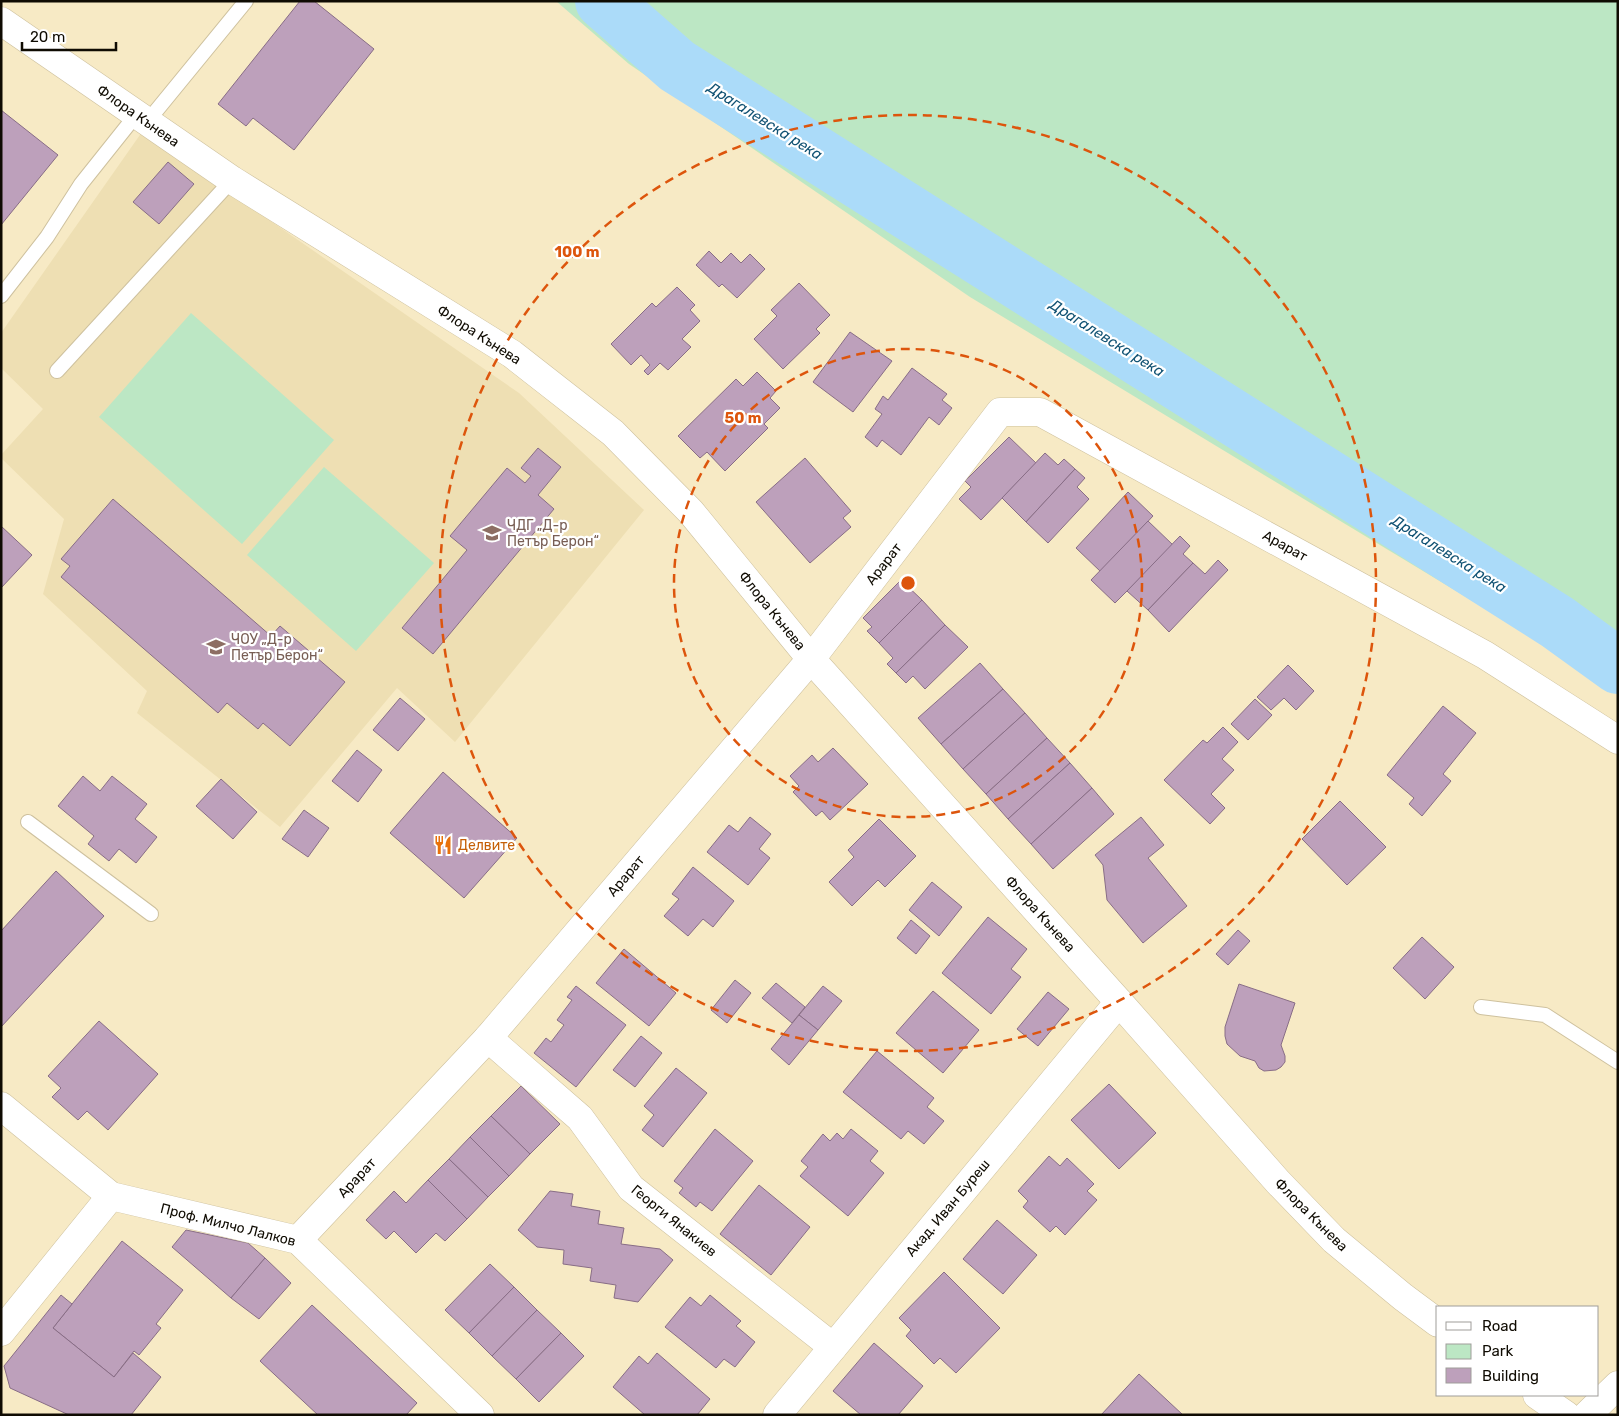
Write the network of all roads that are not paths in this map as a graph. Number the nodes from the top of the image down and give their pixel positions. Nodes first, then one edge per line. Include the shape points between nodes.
1 (246, 1) edge
2 (1, 21) edge
3 (142, 118) junction
4 (232, 180) junction
5 (1, 296) edge
6 (57, 371) dead end
7 (811, 659) junction
8 (1618, 740) edge
9 (28, 822) dead end
10 (151, 914) dead end
11 (1120, 1002) junction
12 (1481, 1007) dead end
13 (488, 1038) junction
14 (1618, 1062) edge
15 (1, 1106) edge
16 (111, 1196) junction
17 (298, 1240) junction
18 (1436, 1322) edge
19 (1, 1332) edge
20 (833, 1347) junction
21 (1618, 1385) edge
22 (1538, 1396) edge
23 (480, 1415) edge
24 (777, 1415) edge
25 (1566, 1415) edge
26 (1588, 1415) edge

1 - 3 lane
2 - 3 street, Флора Кънева
3 - 4 street, Флора Кънева
3 - 5 lane via 81,184 47,237
4 - 6 lane
4 - 7 street, Флора Кънева via 512,354 614,433 691,512
7 - 8 street, Арарат via 1000,412 1040,412 1485,655
7 - 11 street, Флора Кънева
7 - 13 street, Арарат
9 - 10 lane
11 - 18 street, Флора Кънева via 1278,1182 1334,1240
11 - 20 street, Акад. Иван Буреш
12 - 14 lane via 1545,1015
13 - 17 street, Арарат
13 - 20 street, Георги Янакиев via 580,1118 631,1188
15 - 16 street, Проф. Милчо Лалков
16 - 17 street, Проф. Милчо Лалков
16 - 19 street
17 - 23 street, Проф. Милчо Лалков
20 - 24 street, Акад. Иван Буреш
21 - 26 street
22 - 25 street

